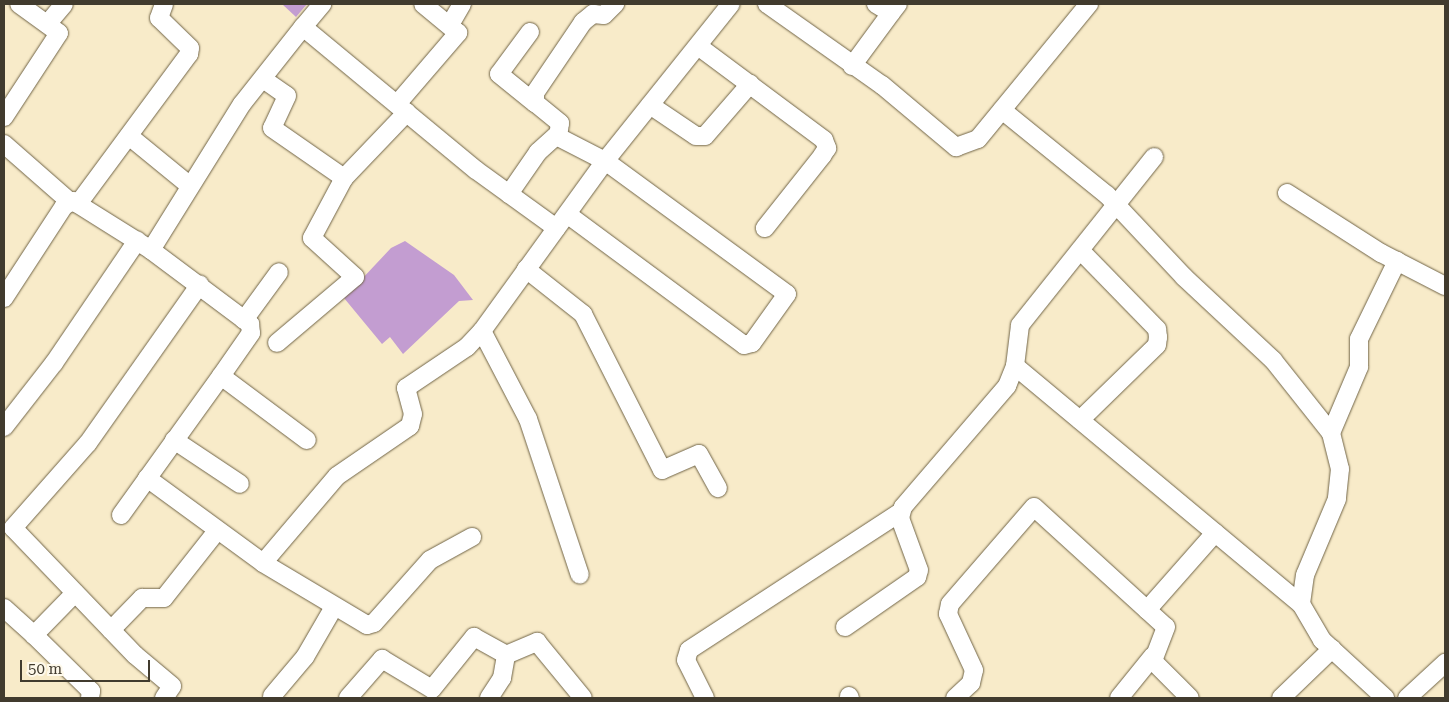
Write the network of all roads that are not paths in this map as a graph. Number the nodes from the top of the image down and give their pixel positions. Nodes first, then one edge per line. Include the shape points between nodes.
1 (19, 4) edge
2 (64, 4) edge
3 (164, 4) edge
4 (322, 4) edge
5 (462, 4) edge
6 (615, 4) edge
7 (731, 4) edge
8 (767, 4) edge
9 (1089, 4) edge
10 (427, 5) edge
11 (889, 7) edge
12 (49, 22) junction
13 (451, 24) junction
14 (303, 27) junction
15 (530, 32) dead end
16 (698, 46) junction
17 (852, 66) junction
18 (262, 79) junction
19 (750, 84) junction
20 (536, 102) junction
21 (650, 105) junction
22 (402, 108) junction
23 (1002, 110) junction
24 (4, 117) edge
25 (557, 135) junction
26 (129, 136) junction
27 (4, 144) edge
28 (1154, 157) dead end
29 (605, 161) junction
30 (344, 178) junction
31 (190, 186) junction
32 (1287, 193) dead end
33 (509, 194) junction
34 (73, 203) junction
35 (1117, 205) junction
36 (561, 221) junction
37 (765, 228) dead end
38 (144, 245) junction
39 (1080, 250) junction
40 (1397, 261) junction
41 (526, 269) junction
42 (279, 272) dead end
43 (200, 284) junction
44 (1445, 286) edge
45 (4, 298) edge
46 (244, 320) junction
47 (482, 331) junction
48 (277, 343) dead end
49 (1015, 366) junction
50 (221, 376) junction
51 (1080, 420) junction
52 (4, 427) edge
53 (1331, 433) junction
54 (174, 440) junction
55 (307, 440) dead end
56 (147, 478) junction
57 (240, 484) dead end
58 (718, 488) dead end
59 (901, 512) junction
60 (121, 515) dead end
61 (217, 531) junction
62 (1215, 533) junction
63 (472, 537) dead end
64 (263, 563) junction
65 (580, 575) dead end
66 (75, 593) junction
67 (1301, 604) junction
68 (334, 607) junction
69 (4, 608) edge
70 (1147, 610) junction
71 (845, 626) dead end
72 (111, 630) junction
73 (34, 635) junction
74 (1332, 649) junction
75 (506, 655) junction
76 (1153, 656) junction
77 (1445, 663) edge
78 (272, 696) dead end
79 (90, 698) edge
80 (164, 698) edge
81 (348, 698) edge
82 (489, 698) edge
83 (583, 698) edge
84 (705, 698) edge
85 (955, 698) edge
86 (1119, 698) edge
87 (1190, 698) edge
88 (1281, 698) edge
89 (1385, 698) edge
90 (1407, 698) edge

1 - 12 street
2 - 12 street
3 - 26 street via 158,15 190,48 189,54
4 - 14 street
5 - 13 street
6 - 20 street via 604,15 593,14 583,22 535,93
7 - 16 street
8 - 17 street
9 - 23 street
10 - 13 street
11 - 17 street
12 - 24 street via 58,30 54,45
13 - 22 street via 457,28 456,38
14 - 18 street
14 - 22 street
15 - 20 street via 499,74
16 - 19 street
16 - 21 street
17 - 23 street via 956,147 978,139
18 - 30 street via 287,96 272,128
18 - 31 street
19 - 21 street via 705,136 696,136
19 - 37 street via 819,135 826,148
20 - 25 street via 560,123
21 - 29 street
22 - 30 street
22 - 33 street
23 - 35 street
25 - 29 street
25 - 33 street via 538,152
26 - 31 street
26 - 34 street
27 - 34 street
28 - 35 street
29 - 36 street
29 - 36 street via 784,288 785,300 752,343 744,345
30 - 48 street via 312,238 354,274 354,280
31 - 38 street
32 - 40 street
33 - 36 street
34 - 38 street
34 - 45 street
35 - 39 street
35 - 53 street via 1184,277 1273,360
36 - 41 street
38 - 43 street
38 - 52 street
39 - 49 street via 1017,329
39 - 51 street via 1157,329 1158,337 1157,345
40 - 44 street
40 - 53 street via 1359,339 1359,367
41 - 47 street
41 - 58 street via 583,314 662,470 699,454
42 - 46 street
43 - 46 street
43 - 66 street via 88,443 13,528
46 - 50 street via 251,333
47 - 64 street via 460,352 408,385 410,426 338,476
47 - 65 street via 528,419
49 - 51 street
49 - 59 street via 1007,386
50 - 54 street
50 - 55 street
51 - 62 street
53 - 67 street via 1340,469 1337,499 1305,575
54 - 56 street
54 - 57 street
56 - 60 street
56 - 61 street
59 - 71 street via 918,574
59 - 84 street via 689,650 686,660
61 - 64 street
61 - 72 street via 164,598 142,598
62 - 67 street
62 - 70 street
63 - 68 street via 430,560 371,625
64 - 68 street
66 - 72 street
66 - 73 street
67 - 74 street via 1314,629
68 - 78 street via 305,657
69 - 73 street
70 - 76 street via 1167,632
70 - 85 street via 1034,507 950,604 948,614 974,670 971,683
72 - 80 street via 172,686
73 - 79 street via 91,691
74 - 88 street
74 - 89 street
75 - 81 street via 470,639 429,690 382,659
75 - 82 street via 502,678
75 - 83 street via 537,642
76 - 86 street
76 - 87 street via 1156,667
77 - 90 street

